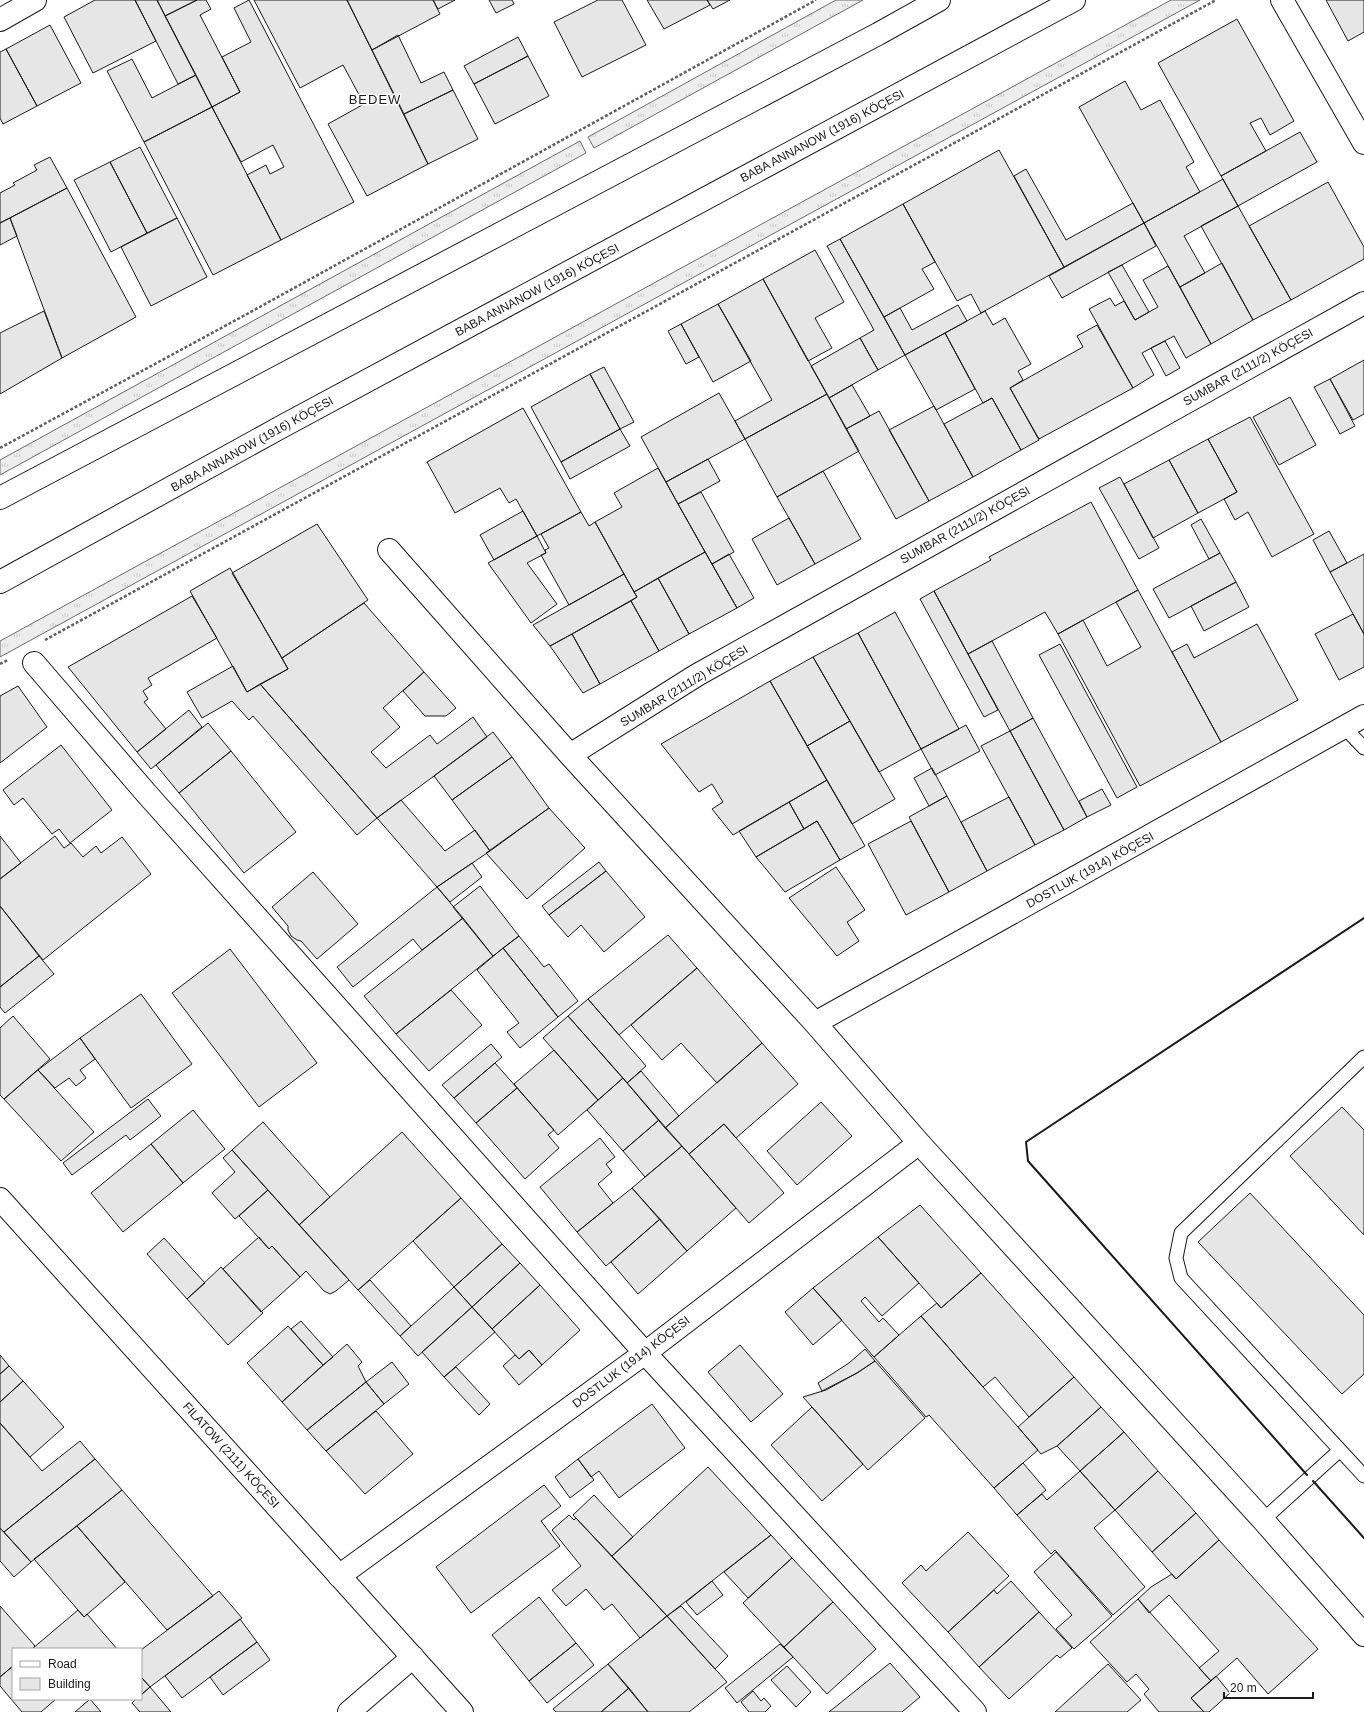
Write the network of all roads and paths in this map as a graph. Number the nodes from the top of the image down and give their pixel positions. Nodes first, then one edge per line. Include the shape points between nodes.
1 (35, 0) edge
2 (816, 0) edge
3 (939, 0) edge
4 (1074, 0) edge
5 (1216, 0) edge
6 (1282, 0) edge
7 (0, 20) edge
8 (1364, 143) edge
9 (1364, 302) edge
10 (0, 448) edge
11 (0, 498) edge
12 (389, 550) dead end
13 (0, 582) edge
14 (37, 653) joint
15 (13, 657) dead end
16 (0, 664) edge
17 (1364, 716) edge
18 (1344, 727) junction
19 (1364, 748) edge
20 (570, 755) junction
21 (815, 1023) junction
22 (1364, 1057) edge
23 (919, 1143) junction
24 (0, 1199) edge
25 (644, 1353) junction
26 (1340, 1450) junction
27 (1364, 1476) edge
28 (1263, 1520) junction
29 (339, 1576) junction
30 (1364, 1635) edge
31 (412, 1657) junction
32 (349, 1712) edge
33 (462, 1712) edge
34 (975, 1712) edge

1 - 7 street
2 - 10 path
3 - 11 street
4 - 13 street, BABA ANNANOW (1916) KÖÇESI
5 - 14 path
6 - 8 street
9 - 20 street, SUMBAR (2111/2) KÖÇESI via 697,675
12 - 20 street
14 - 25 street via 151,799
15 - 16 path
17 - 18 street, DOSTLUK (1914) KÖÇESI
18 - 19 lane
18 - 21 street, DOSTLUK (1914) KÖÇESI
20 - 21 street
21 - 23 street
22 - 26 lane via 1181,1233 1176,1258 1181,1278
23 - 25 street, DOSTLUK (1914) KÖÇESI
23 - 28 street
24 - 29 street, FILATOW (2111) KÖÇESI
25 - 29 street, DOSTLUK (1914) KÖÇESI
25 - 34 street
26 - 27 lane
26 - 28 lane
28 - 30 street
29 - 31 street, FILATOW (2111) KÖÇESI
31 - 32 street
31 - 33 street, FILATOW (2111) KÖÇESI

